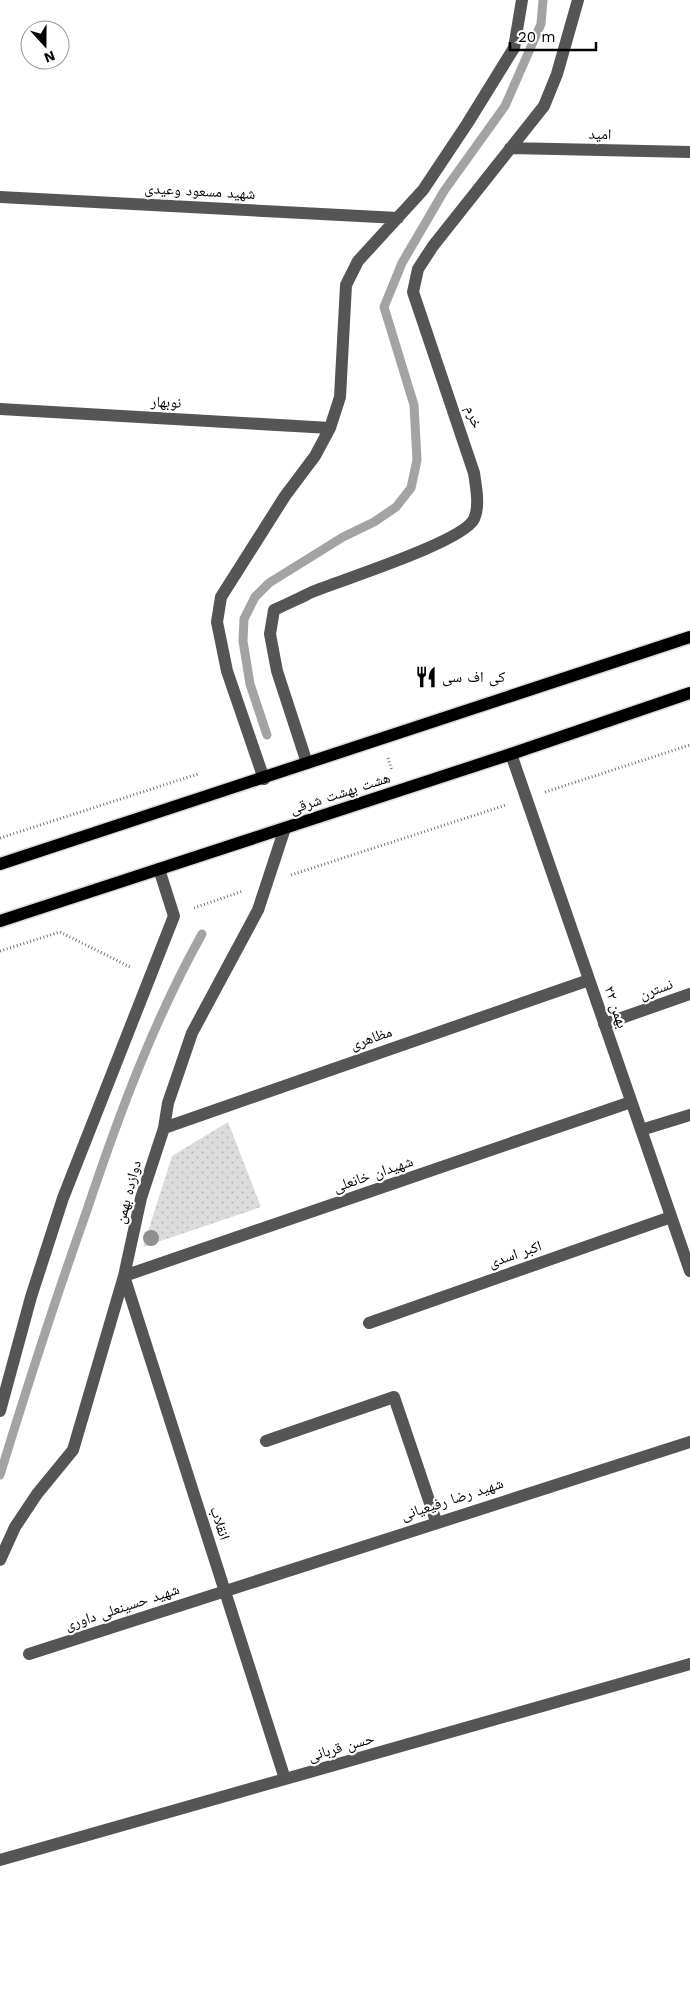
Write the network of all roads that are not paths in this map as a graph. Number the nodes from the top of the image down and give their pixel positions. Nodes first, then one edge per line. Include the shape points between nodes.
1 (522, 0) edge
2 (578, 0) edge
3 (510, 148) junction
4 (690, 152) edge
5 (0, 197) edge
6 (398, 218) junction
7 (0, 409) edge
8 (330, 428) junction
9 (690, 637) edge
10 (690, 693) edge
11 (511, 754) junction
12 (307, 763) junction
13 (264, 779) junction
14 (285, 828) junction
15 (0, 864) edge
16 (159, 869) junction
17 (0, 922) edge
18 (589, 980) junction
19 (690, 994) edge
20 (604, 1024) junction
21 (632, 1102) junction
22 (690, 1115) edge
23 (164, 1128) junction
24 (641, 1130) junction
25 (671, 1217) junction
26 (690, 1270) edge
27 (124, 1276) junction
28 (369, 1323) dead end
29 (0, 1411) edge
30 (266, 1441) dead end
31 (690, 1442) edge
32 (436, 1521) junction
33 (0, 1560) edge
34 (225, 1590) junction
35 (29, 1654) dead end
36 (690, 1664) edge
37 (285, 1779) junction
38 (0, 1860) edge

1 - 6 street via 514,48 423,190
2 - 3 street, خرم via 557,74 544,106
3 - 4 street, امید
3 - 12 street, خرم via 433,246 418,269 413,292 474,473 474,519 463,530 442,541 274,610 270,634 276,672
5 - 6 street, شهید مسعود وعیدی
6 - 8 street via 358,260 346,285 340,397
7 - 8 street, نوبهار
8 - 13 street via 315,456 221,597 217,622 227,671
9 - 12 main road
10 - 11 main road, هشت بهشت شرقی
11 - 14 main road, هشت بهشت شرقی
11 - 18 street, ۲۲ بهمن
12 - 13 main road
13 - 15 main road
14 - 16 main road, هشت بهشت شرقی
14 - 23 street, دوازده بهمن via 254,917 192,1033 168,1103
16 - 17 main road, هشت بهشت شرقی
16 - 29 street via 174,916 63,1198
18 - 20 street, ۲۲ بهمن
18 - 23 street, مظاهری
19 - 20 street, نسترن
20 - 21 street, ۲۲ بهمن
21 - 24 street, ۲۲ بهمن
21 - 27 street, شهیدان خانعلی
22 - 24 street
23 - 27 street, دوازده بهمن via 142,1198
24 - 25 street, ۲۲ بهمن
25 - 26 street, ۲۲ بهمن
25 - 28 street, اکبر اسدی
27 - 33 street, دوازده بهمن via 73,1450 15,1526
27 - 34 street, انقلاب
30 - 32 street via 394,1397
31 - 32 street, شهید رضا رفیعیانی
32 - 34 street, شهید رضا رفیعیانی
34 - 35 street, شهید حسینعلی داوری
34 - 37 street, انقلاب
36 - 37 street, حسن قربانی
37 - 38 street, حسن قربانی

